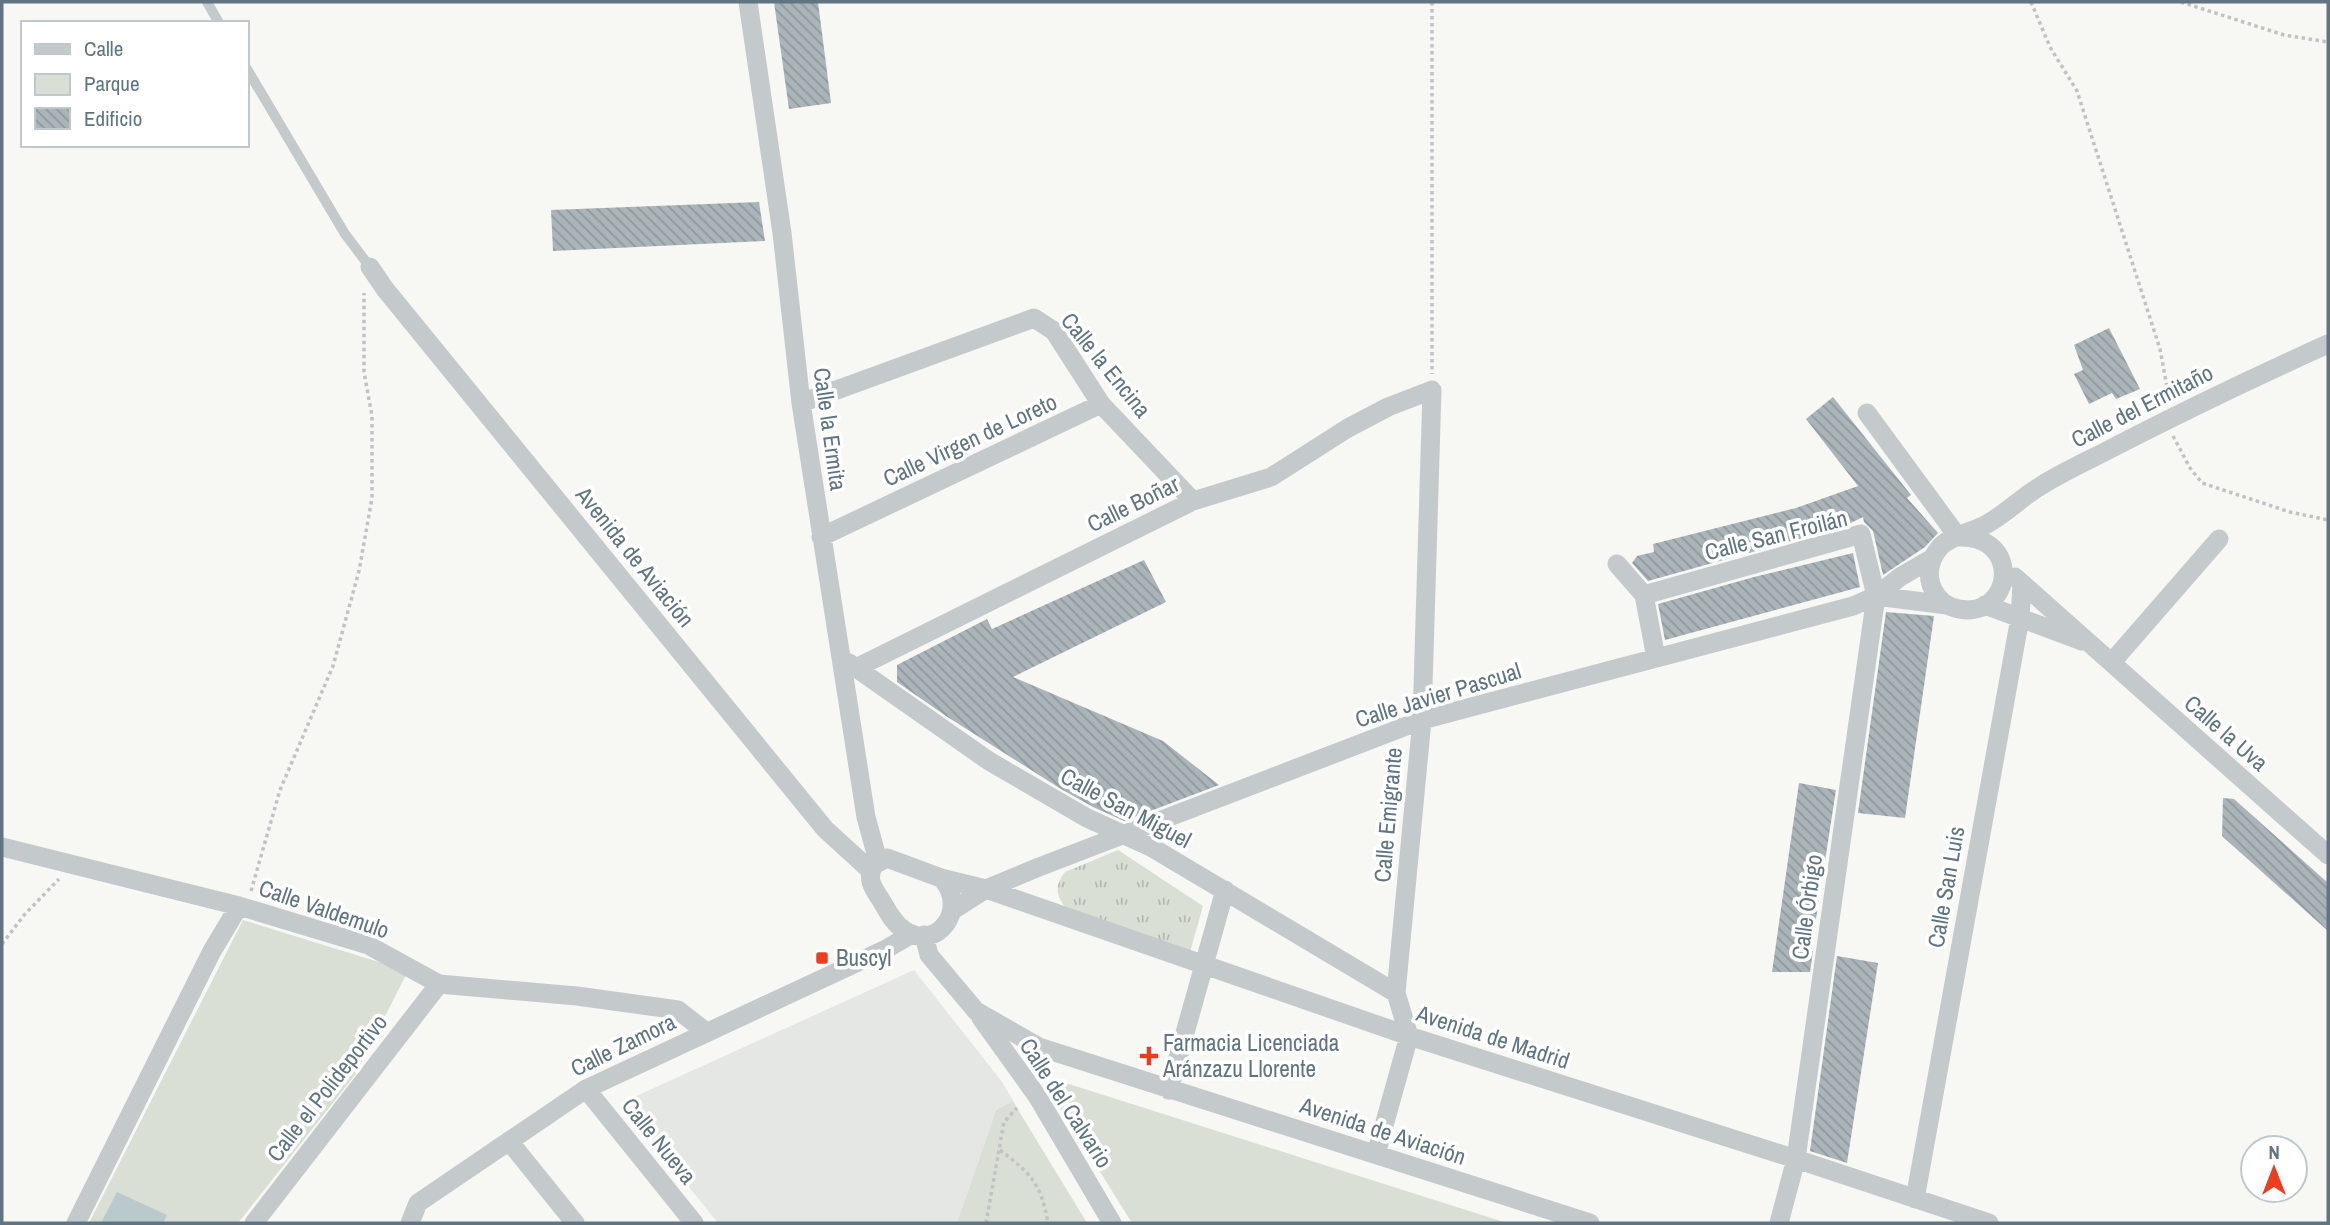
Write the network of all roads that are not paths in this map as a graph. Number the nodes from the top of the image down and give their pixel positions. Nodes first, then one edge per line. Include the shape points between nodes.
1 (207, 2) edge
2 (748, 2) edge
3 (218, 21) edge
4 (248, 71) edge
5 (370, 267) joint
6 (2328, 344) edge
7 (1432, 390) joint
8 (801, 403) junction
9 (1101, 404) junction
10 (1867, 413) dead end
11 (1193, 501) junction
12 (1986, 525) junction
13 (821, 537) junction
14 (1958, 537) junction
15 (2219, 539) dead end
16 (1993, 547) junction
17 (1931, 559) junction
18 (1618, 565) dead end
19 (2003, 567) junction
20 (2022, 583) junction
21 (1644, 595) junction
22 (1876, 597) junction
23 (1947, 605) junction
24 (1985, 605) junction
25 (2020, 618) junction
26 (2093, 645) junction
27 (1656, 658) junction
28 (2112, 662) junction
29 (848, 663) junction
30 (1422, 720) junction
31 (1125, 835) junction
32 (2, 847) edge
33 (2328, 855) edge
34 (874, 866) junction
35 (941, 878) junction
36 (986, 889) junction
37 (1226, 890) junction
38 (241, 906) junction
39 (953, 910) junction
40 (895, 922) junction
41 (918, 935) junction
42 (886, 949) junction
43 (1203, 966) junction
44 (439, 984) junction
45 (1396, 993) junction
46 (976, 1011) junction
47 (706, 1032) junction
48 (1409, 1036) junction
49 (586, 1089) junction
50 (1169, 1090) junction
51 (509, 1141) junction
52 (1376, 1154) junction
53 (1797, 1159) junction
54 (1915, 1199) junction
55 (76, 1223) edge
56 (254, 1223) edge
57 (410, 1223) edge
58 (575, 1223) edge
59 (694, 1223) edge
60 (1112, 1223) edge
61 (1590, 1223) edge
62 (1779, 1223) edge
63 (1989, 1223) edge

1 - 3 lane
2 - 8 street, Calle la Ermita
4 - 5 lane via 345,234
5 - 34 street, Avenida de Aviación via 825,829
6 - 12 street, Calle del Ermitaño via 2211,397 2039,486
7 - 11 street, Calle Boñar via 1348,428 1271,477
7 - 30 street, Calle Emigrante
8 - 9 street, Calle la Encina via 1034,318 1054,331
8 - 13 street, Calle la Ermita
9 - 11 street, Calle la Encina
9 - 13 street, Calle Virgen de Loreto
10 - 14 street
11 - 29 street, Calle Boñar
12 - 14 street, Calle del Ermitaño
12 - 16 street
13 - 29 street, Calle la Ermita
14 - 16 street via 1970,536
14 - 17 street via 1942,545
15 - 28 street
16 - 19 street
17 - 22 street, Calle Javier Pascual
17 - 23 street via 1931,585
18 - 21 street
19 - 20 street, Calle la Uva
19 - 24 street via 2000,589
20 - 25 street, Calle San Luis
20 - 26 street, Calle la Uva
21 - 22 street, Calle San Froilán via 1861,534
21 - 27 street
22 - 23 street, Calle Javier Pascual
22 - 27 street, Calle Javier Pascual
22 - 53 street, Calle Órbigo
23 - 24 street via 1960,610
24 - 25 street, Calle la Uva
25 - 26 street, Calle la Uva
25 - 54 street, Calle San Luis
26 - 28 street, Calle la Uva
27 - 30 street, Calle Javier Pascual
28 - 33 street, Calle la Uva
29 - 31 street, Calle San Miguel via 989,761
29 - 34 street, Calle la Ermita
30 - 31 street, Calle Javier Pascual
30 - 45 street, Calle Emigrante
31 - 36 street, Calle Javier Pascual
31 - 37 street, Calle San Miguel
32 - 38 street, Calle Valdemulo
34 - 35 street via 892,858
34 - 40 street via 871,883
35 - 36 street
35 - 39 street via 951,891
36 - 39 street, Calle Javier Pascual
36 - 43 street, Avenida de Madrid
37 - 43 street
37 - 45 street, Calle San Miguel
38 - 44 street, Calle Valdemulo via 368,945
38 - 55 street via 212,951
39 - 41 street via 937,932
40 - 41 street
40 - 42 street
41 - 42 street, Calle Zamora
41 - 46 street, Avenida de Aviación via 929,956
42 - 47 street, Calle Zamora
43 - 48 street, Avenida de Madrid
43 - 50 street
44 - 47 street, Calle Valdemulo via 678,1010
44 - 56 street, Calle el Polideportivo
45 - 48 street, Calle Emigrante
46 - 50 street, Avenida de Aviación via 1039,1047
46 - 60 street, Calle del Calvario via 1037,1096
47 - 49 street, Calle Zamora
48 - 52 street
48 - 53 street, Avenida de Madrid
49 - 51 street, Calle Zamora
49 - 59 street, Calle Nueva
50 - 52 street, Avenida de Aviación
51 - 57 street, Calle Zamora via 418,1203
51 - 58 street
52 - 61 street, Avenida de Aviación
53 - 54 street, Avenida de Madrid
53 - 62 street, Calle Órbigo
54 - 63 street, Avenida de Madrid

